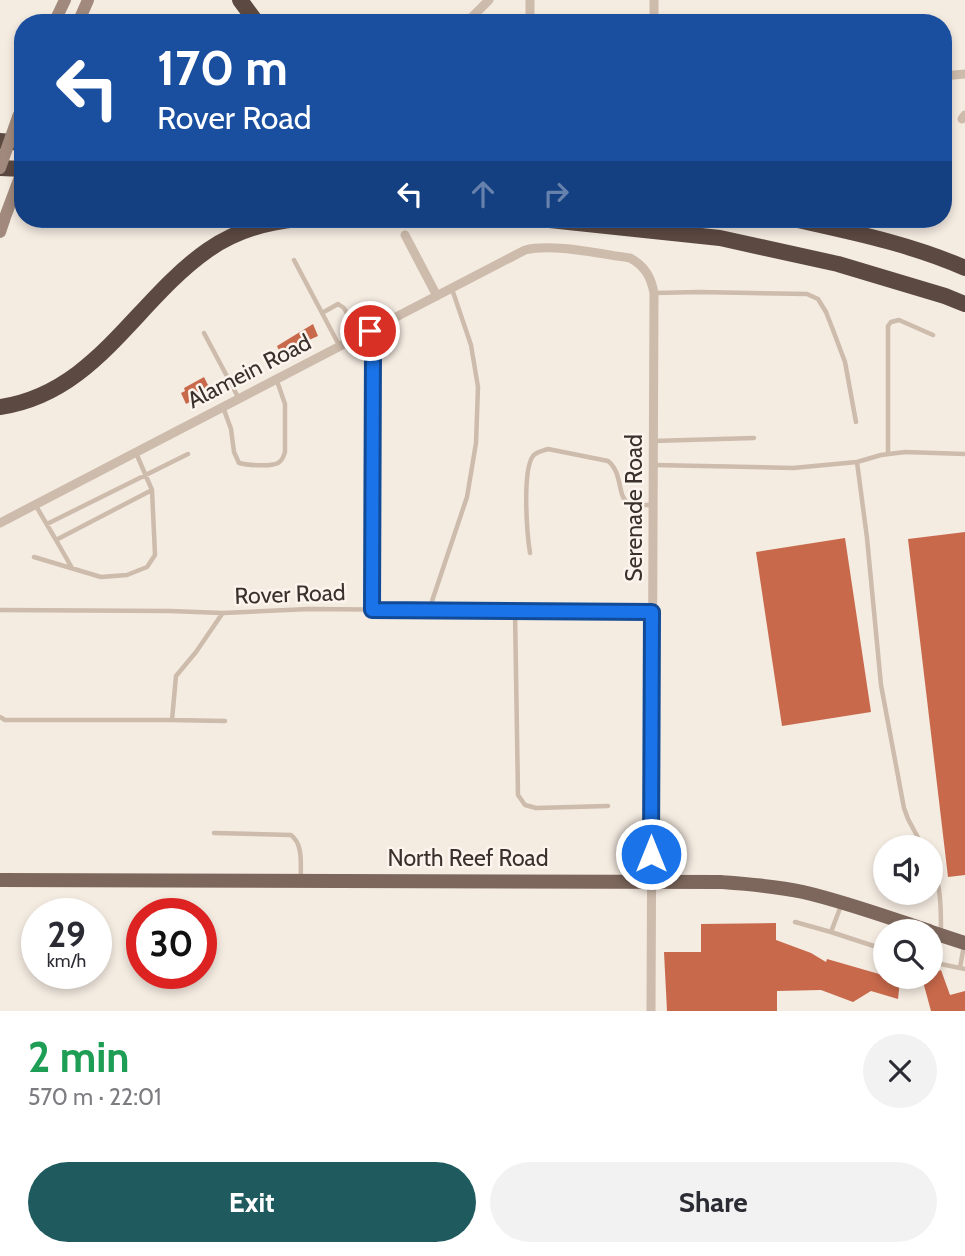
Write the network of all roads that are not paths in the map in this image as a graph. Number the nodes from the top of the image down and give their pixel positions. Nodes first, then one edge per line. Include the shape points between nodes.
1 (489, 0) edge
2 (475, 14) edge
3 (14, 130) edge
4 (0, 168) edge
5 (14, 193) edge
6 (2, 226) edge
7 (252, 228) edge
8 (625, 228) edge
9 (831, 228) edge
10 (405, 235) dead end
11 (294, 260) dead end
12 (639, 262) joint
13 (965, 268) edge
14 (451, 288) junction
15 (654, 293) junction
16 (437, 296) junction
17 (965, 304) edge
18 (322, 313) junction
19 (350, 319) dead end
20 (370, 331) junction
21 (204, 332) dead end
22 (933, 335) dead end
23 (340, 346) junction
24 (276, 379) junction
25 (239, 398) junction
26 (0, 407) edge
27 (222, 407) junction
28 (856, 422) dead end
29 (754, 438) dead end
30 (653, 441) junction
31 (136, 453) junction
32 (188, 454) dead end
33 (888, 454) junction
34 (965, 454) edge
35 (857, 462) junction
36 (653, 465) junction
37 (146, 475) junction
38 (152, 490) junction
39 (653, 505) junction
40 (36, 506) junction
41 (0, 523) edge
42 (47, 524) junction
43 (56, 540) junction
44 (530, 553) dead end
45 (34, 557) dead end
46 (72, 568) junction
47 (0, 610) edge
48 (372, 610) junction
49 (429, 610) junction
50 (514, 611) junction
51 (652, 612) junction
52 (223, 613) junction
53 (0, 717) edge
54 (172, 720) junction
55 (225, 721) dead end
56 (608, 806) dead end
57 (214, 833) dead end
58 (917, 835) edge
59 (0, 880) edge
60 (301, 881) junction
61 (650, 881) junction
62 (842, 903) junction
63 (891, 919) edge
64 (795, 922) dead end
65 (831, 932) junction
66 (943, 936) edge
67 (965, 943) edge
68 (873, 946) edge
69 (943, 965) edge
70 (962, 969) edge
71 (651, 1011) edge

1 - 2 street
3 - 4 main road, bridge
5 - 6 main road, bridge
7 - 26 highway via 229,237 186,268 83,371 38,398
8 - 17 highway via 720,238 838,264
9 - 13 highway
10 - 16 street
11 - 18 lane
12 - 14 street, Alamein Road via 537,247
12 - 15 street, Serenade Road
14 - 16 street, Alamein Road
14 - 49 lane via 471,345 478,387 476,443 467,496
15 - 28 lane via 807,294 818,299 845,362
15 - 30 street, Serenade Road
16 - 20 street, Alamein Road
18 - 19 lane via 338,304
18 - 23 lane
20 - 23 street, Alamein Road
20 - 48 lane
21 - 25 lane
22 - 33 lane via 899,320 888,326
23 - 24 street, Alamein Road
24 - 25 street, Alamein Road
24 - 27 lane via 285,404 285,452 278,463 239,463
25 - 27 street, Alamein Road
27 - 31 street, Alamein Road
29 - 30 lane
30 - 36 street, Serenade Road
31 - 37 lane
31 - 40 street, Alamein Road
32 - 37 lane
33 - 34 lane
33 - 35 lane
35 - 36 lane via 793,468
35 - 58 lane via 881,685 904,808
36 - 39 street, Serenade Road
37 - 38 lane
37 - 42 lane
38 - 43 lane
38 - 46 lane via 155,555 147,567 127,575 101,577
39 - 44 lane via 625,501 618,474 608,461 548,449 538,452 528,474
39 - 51 street, Serenade Road
40 - 41 street, Alamein Road
40 - 42 lane
42 - 43 lane
43 - 46 lane
45 - 46 lane
47 - 52 lane, Rover Road
48 - 49 lane, Rover Road
48 - 52 lane, Rover Road
49 - 50 lane, Rover Road
50 - 51 lane, Rover Road
50 - 56 lane via 518,795 525,805 536,808
51 - 61 street, Serenade Road
52 - 54 lane via 176,676
53 - 54 lane
54 - 55 lane
57 - 60 lane via 291,835 300,847
59 - 60 main road, North Reef Road
60 - 61 main road, North Reef Road
61 - 62 main road, North Reef Road via 751,884
61 - 71 street, Serenade Road
62 - 63 main road, North Reef Road
62 - 65 lane
64 - 65 lane
65 - 68 lane
66 - 67 main road, North Reef Road
67 - 70 lane
69 - 70 lane

